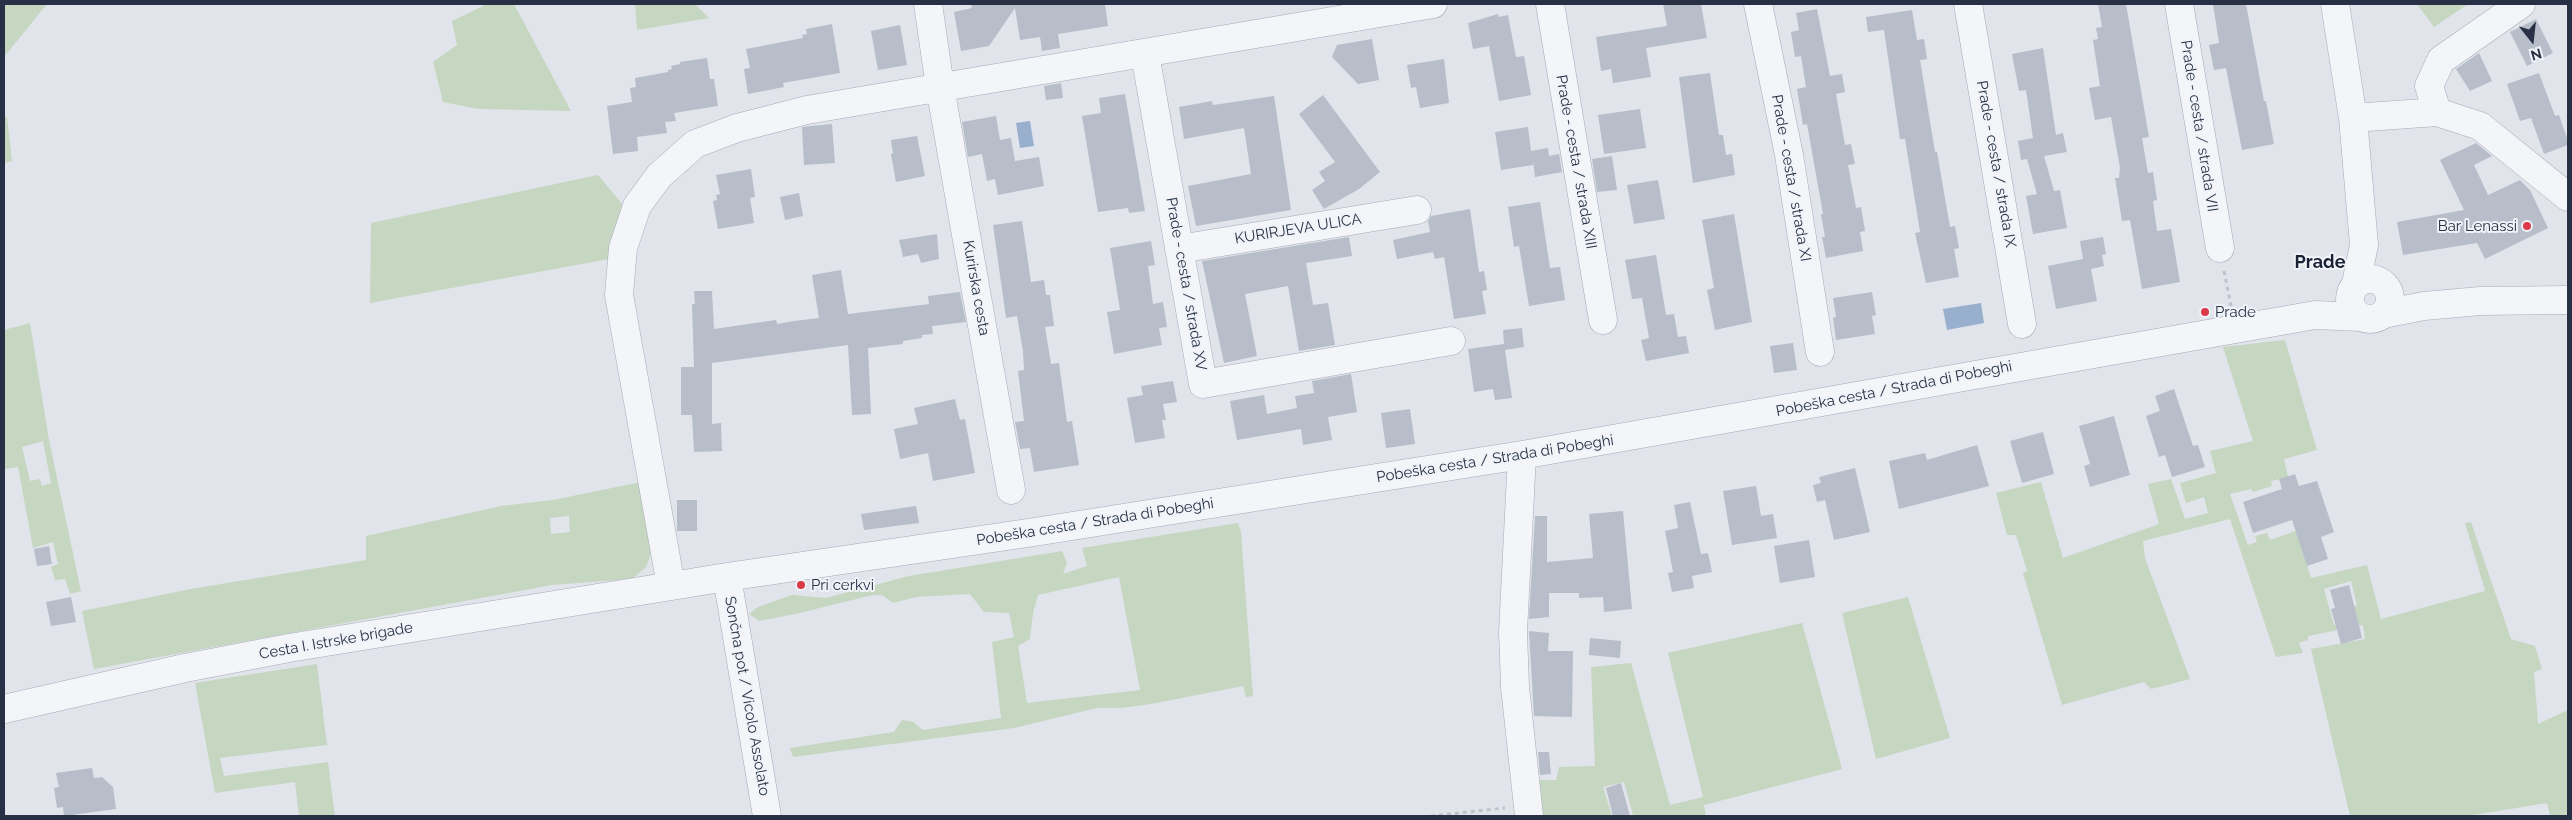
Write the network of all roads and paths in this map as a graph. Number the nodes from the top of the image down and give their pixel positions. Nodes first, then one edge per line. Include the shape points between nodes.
1 (928, 4) edge
2 (1434, 4) edge
3 (1550, 4) edge
4 (1758, 4) edge
5 (1968, 4) edge
6 (2179, 4) edge
7 (2335, 4) edge
8 (2521, 4) edge
9 (1393, 7) edge
10 (1145, 54) junction
11 (940, 86) junction
12 (2437, 112) junction
13 (2353, 118) junction
14 (2568, 197) edge
15 (1417, 210) dead end
16 (2220, 248) joint
17 (1179, 249) junction
18 (2370, 298) junction
19 (2568, 300) edge
20 (1603, 320) dead end
21 (2022, 324) dead end
22 (2235, 328) junction
23 (1452, 341) dead end
24 (1820, 352) dead end
25 (1522, 455) junction
26 (1011, 490) dead end
27 (727, 577) junction
28 (671, 586) junction
29 (4, 709) edge
30 (1528, 809) edge
31 (767, 816) edge
32 (1431, 816) edge

1 - 11 street, Kurirska cesta
2 - 9 street
3 - 20 street, Prade - cesta / strada XIII
4 - 24 street, Prade - cesta / strada XI via 1788,155
5 - 21 street, Prade - cesta / strada IX
6 - 16 street, Prade - cesta / strada VII
7 - 13 street
8 - 12 street via 2441,60 2429,86
9 - 10 street
10 - 11 street
10 - 17 street, Prade - cesta / strada XV
11 - 26 street, Kurirska cesta
11 - 28 street via 807,110 737,128 696,144 659,176 637,206 622,248 618,295
12 - 13 street
12 - 14 street via 2480,126
13 - 18 street
15 - 17 street, KURIRJEVA ULICA
16 - 22 path
17 - 23 street, Prade - cesta / strada XV via 1203,384
18 - 19 street, Pobeška cesta / Strada di Pobeghi via 2424,306 2480,301
18 - 22 street, Pobeška cesta / Strada di Pobeghi via 2315,315
22 - 25 street, Pobeška cesta / Strada di Pobeghi
25 - 27 street, Pobeška cesta / Strada di Pobeghi
25 - 30 street via 1513,632 1515,687
27 - 28 street, Pobeška cesta / Strada di Pobeghi
27 - 31 street, Sončna pot / Vicolo Assolato
28 - 29 street, Cesta I. Istrske brigade via 290,648
30 - 32 path

